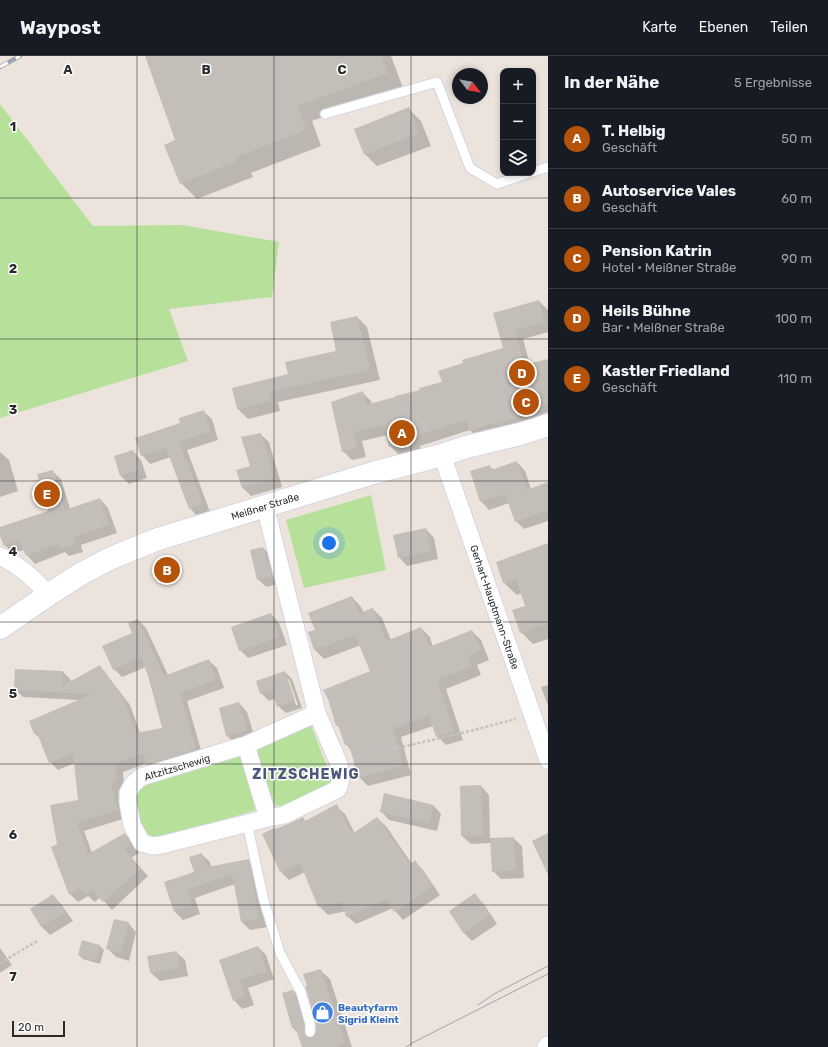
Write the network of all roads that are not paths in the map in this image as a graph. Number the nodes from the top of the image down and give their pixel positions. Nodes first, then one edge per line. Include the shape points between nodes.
1 (325, 114) dead end
2 (548, 167) edge
3 (536, 171) edge
4 (520, 176) edge
5 (548, 425) edge
6 (442, 455) junction
7 (265, 506) junction
8 (0, 556) edge
9 (48, 595) junction
10 (0, 628) edge
11 (317, 713) junction
12 (246, 746) junction
13 (548, 760) edge
14 (268, 818) junction
15 (247, 823) junction
16 (310, 1032) dead end

1 - 4 lane via 437,82 470,168 497,184
2 - 3 lane
5 - 6 main road, Meißner Straße
6 - 7 main road, Meißner Straße
6 - 13 street, Gerhart-Hauptmann-Straße
7 - 9 main road, Meißner Straße via 155,540 109,559
7 - 11 street, Altzitzschewig
8 - 9 street via 35,580
9 - 10 main road, Meißner Straße
11 - 12 street, Altzitzschewig
11 - 14 street, Altzitzschewig via 339,764 341,778 338,789 284,815
12 - 14 street
12 - 15 street, Altzitzschewig via 141,777 128,793 128,803 132,825 142,843 152,846
14 - 15 street, Altzitzschewig
15 - 16 lane via 266,909 280,953 301,992

